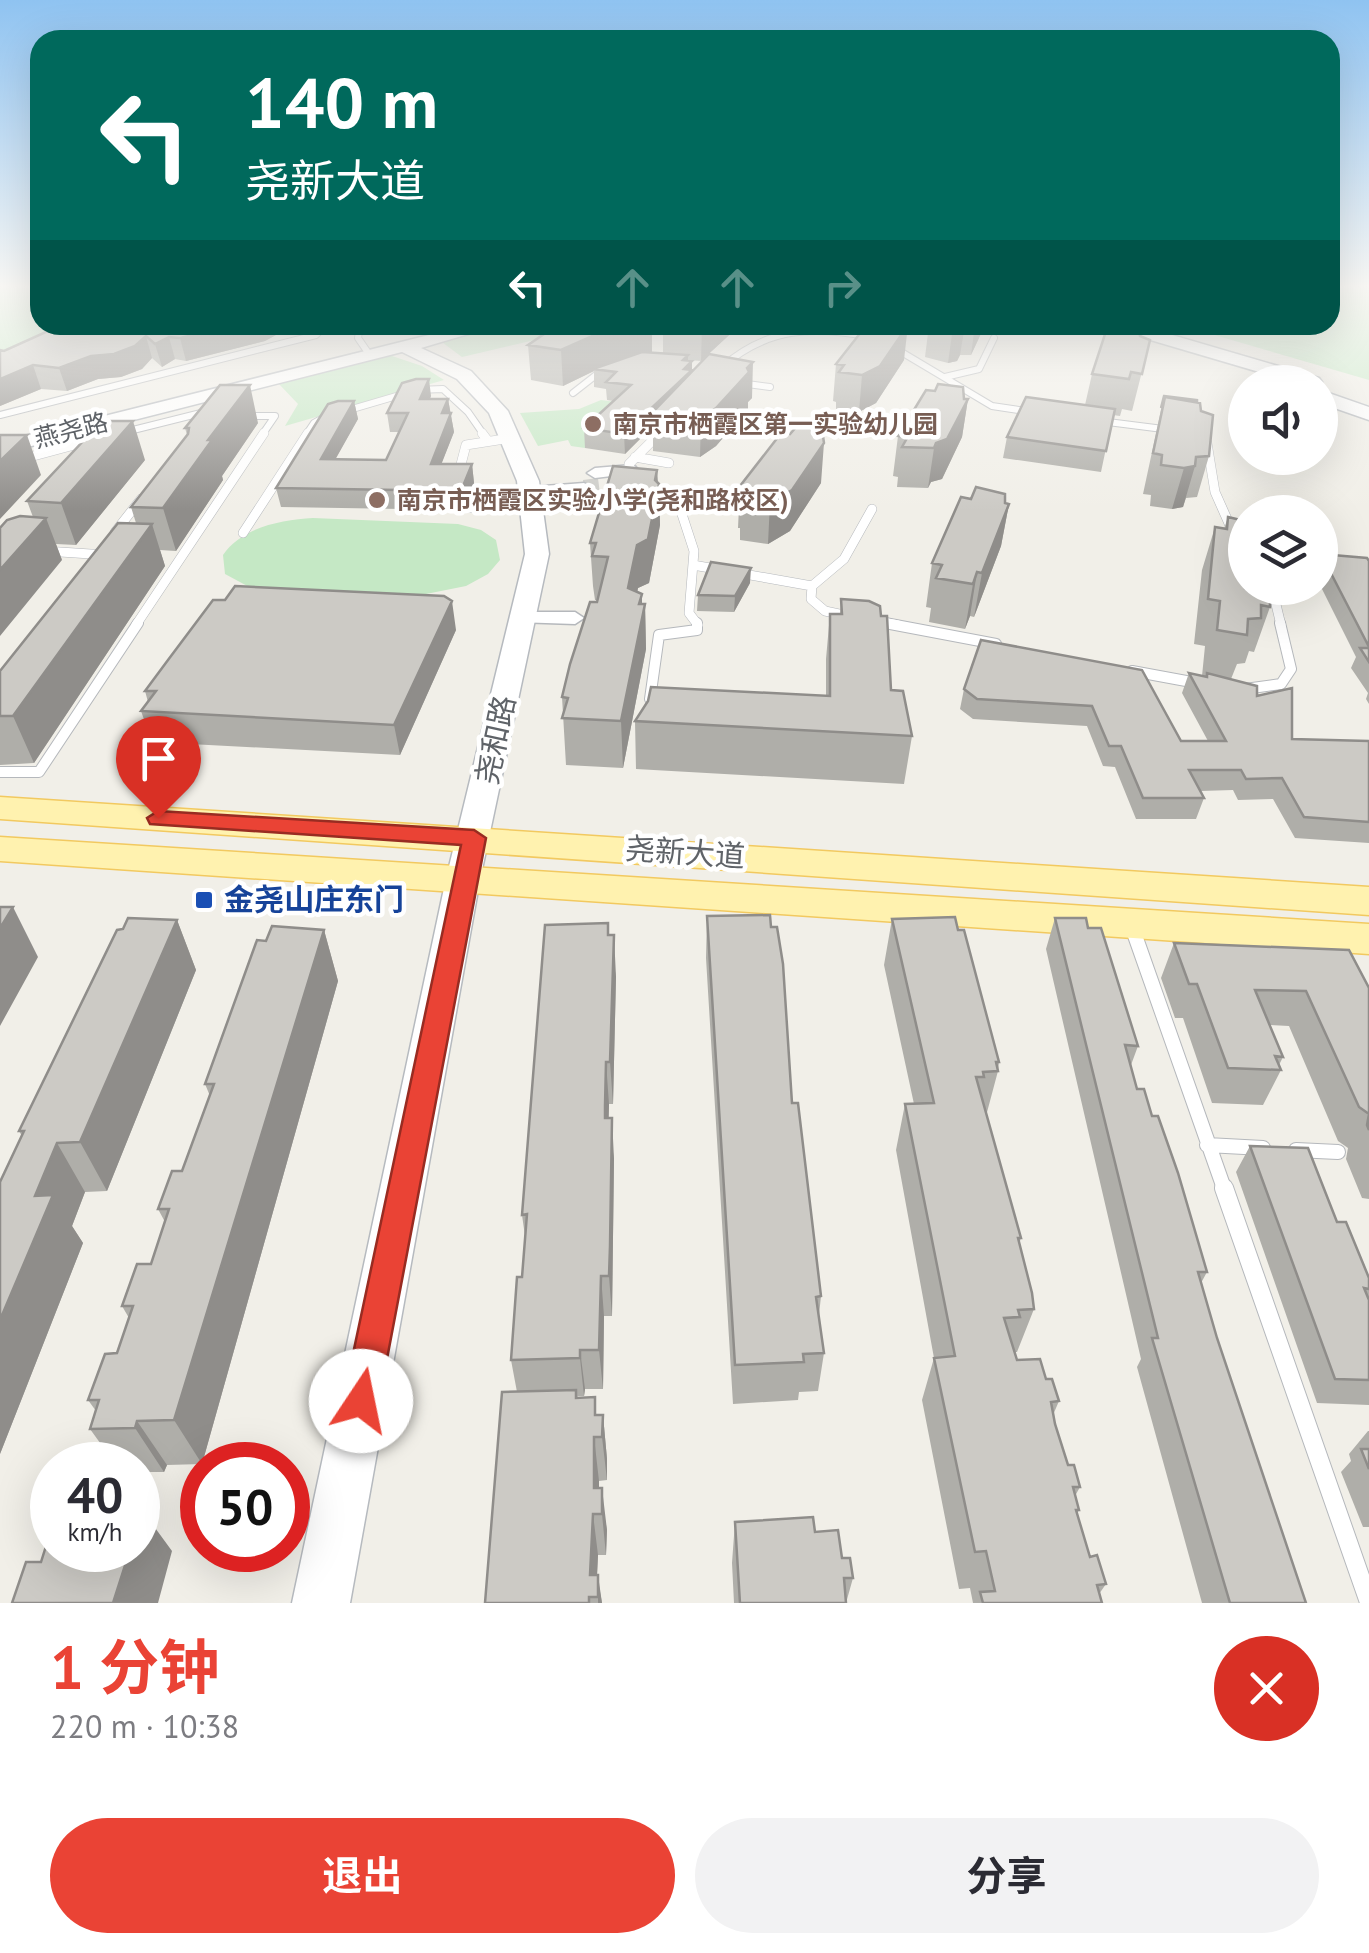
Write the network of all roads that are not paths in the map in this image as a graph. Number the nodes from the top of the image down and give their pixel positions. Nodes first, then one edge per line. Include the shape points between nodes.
1 (210, 362) edge
2 (338, 362) edge
3 (436, 362) edge
4 (730, 362) edge
5 (919, 362) edge
6 (982, 362) edge
7 (617, 364) edge
8 (718, 371) edge
9 (944, 378) junction
10 (731, 382) edge
11 (770, 388) dead end
12 (1338, 391) edge
13 (573, 393) dead end
14 (1369, 402) edge
15 (1338, 403) edge
16 (1050, 414) edge
17 (1369, 414) edge
18 (0, 415) edge
19 (206, 416) junction
20 (224, 416) edge
21 (241, 416) edge
22 (673, 418) edge
23 (1090, 420) edge
24 (194, 431) edge
25 (1187, 432) edge
26 (1207, 435) edge
27 (500, 440) junction
28 (0, 448) edge
29 (669, 463) dead end
30 (0, 465) edge
31 (634, 470) junction
32 (459, 472) edge
33 (146, 493) edge
34 (531, 493) junction
35 (471, 508) dead end
36 (872, 508) dead end
37 (1228, 520) edge
38 (243, 533) dead end
39 (38, 551) edge
40 (127, 556) edge
41 (162, 558) dead end
42 (180, 560) junction
43 (693, 565) junction
44 (85, 570) edge
45 (812, 586) junction
46 (1276, 605) edge
47 (524, 618) junction
48 (575, 618) dead end
49 (1018, 648) edge
50 (1115, 667) edge
51 (1212, 686) edge
52 (1231, 690) edge
53 (646, 717) edge
54 (0, 772) edge
55 (0, 808) edge
56 (0, 848) edge
57 (469, 859) junction
58 (1369, 901) edge
59 (1130, 923) junction
60 (1369, 938) edge
61 (1207, 1146) junction
62 (1338, 1152) dead end
63 (1369, 1602) edge
64 (321, 1603) edge

1 - 18 lane
2 - 28 main road, 燕尧路
3 - 27 main road, 尧和路 via 464,375 499,412
4 - 8 lane
5 - 9 lane
6 - 9 lane
7 - 13 lane
9 - 16 lane via 992,406
10 - 11 lane
12 - 14 main road
15 - 17 main road
19 - 20 lane
19 - 24 lane
19 - 30 lane via 210,411
21 - 42 lane via 275,416
22 - 31 lane
23 - 25 lane
26 - 37 lane via 1215,492
27 - 32 lane via 466,444
27 - 34 main road, 尧和路
27 - 38 lane via 443,389 416,390 325,416
29 - 31 lane
31 - 34 street
31 - 43 lane via 637,492 676,500
33 - 44 lane
34 - 35 lane
34 - 47 main road, 尧和路 via 537,554
36 - 45 lane via 844,559
39 - 40 lane
41 - 42 lane
42 - 54 lane via 39,772
43 - 45 lane
43 - 53 lane via 689,613 698,630 659,635
45 - 49 lane via 810,600 824,611
46 - 52 lane via 1292,669 1281,684
47 - 48 street
47 - 57 main road, 尧和路
50 - 51 lane
55 - 57 main road, 尧新大道
56 - 57 main road, 尧新大道
57 - 58 main road, 尧新大道
57 - 59 main road, 尧新大道
57 - 64 main road, 尧和路
59 - 60 main road, 尧新大道
59 - 61 lane
61 - 62 lane
61 - 63 lane

